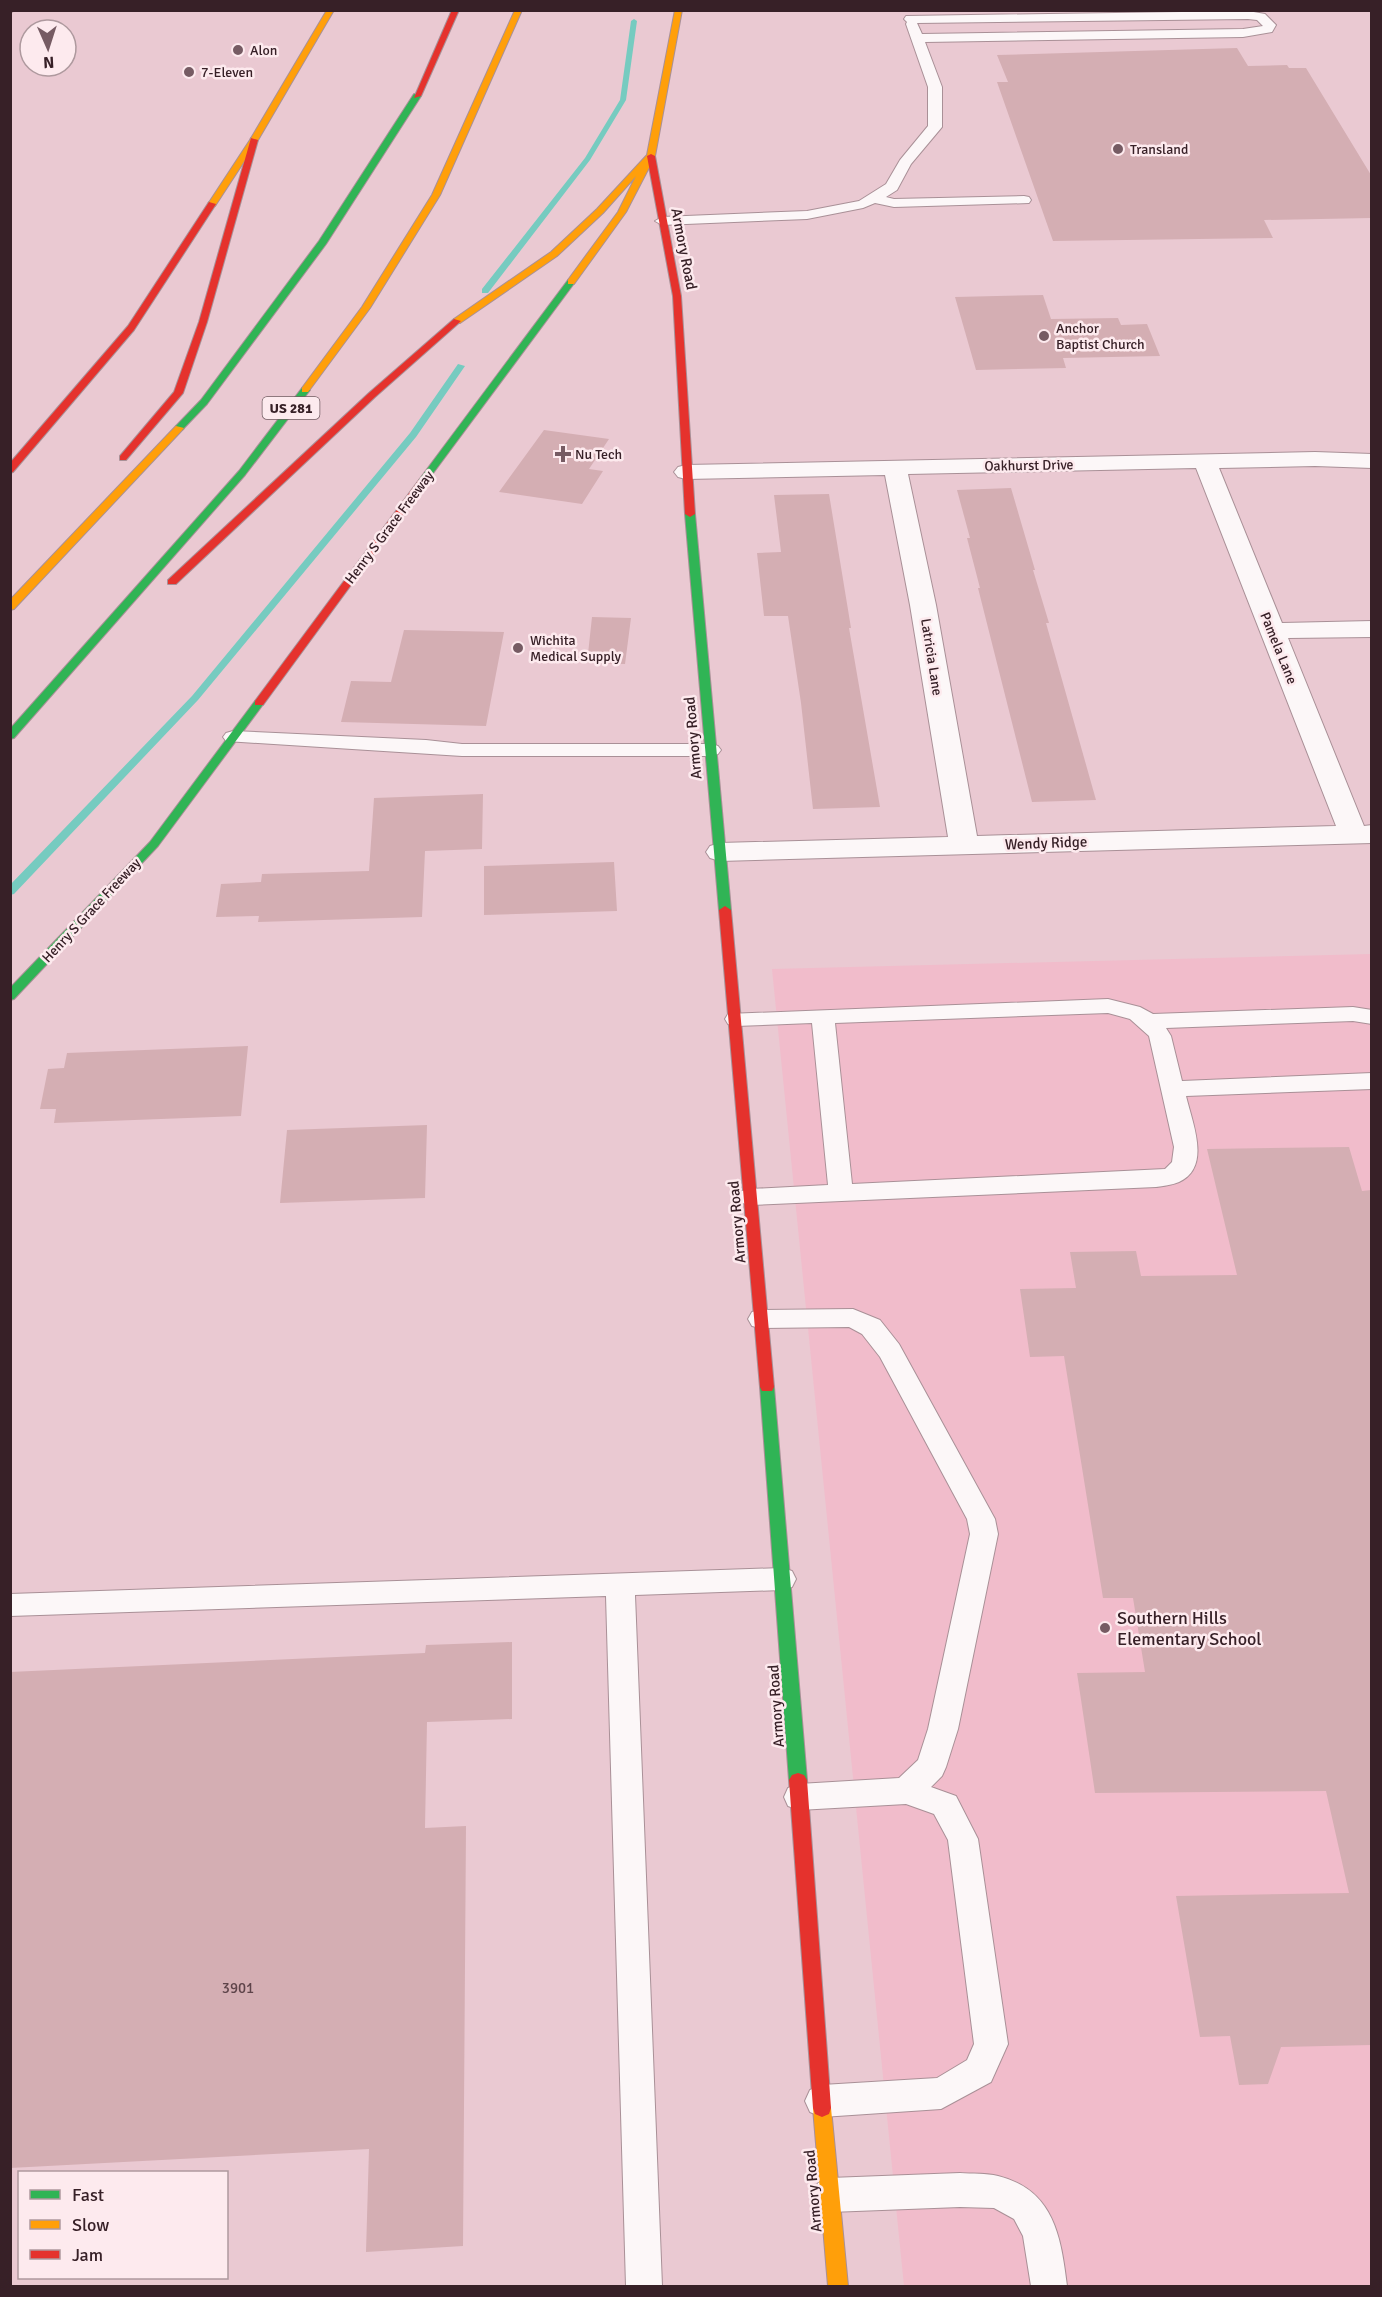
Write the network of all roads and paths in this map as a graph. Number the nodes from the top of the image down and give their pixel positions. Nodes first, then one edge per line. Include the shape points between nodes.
1 (331, 10) edge
2 (456, 10) edge
3 (519, 10) edge
4 (679, 10) edge
5 (1229, 13) edge
6 (909, 15) edge
7 (917, 38) junction
8 (254, 141) junction
9 (651, 156) junction
10 (872, 198) junction
11 (1024, 200) dead end
12 (662, 221) junction
13 (1371, 461) edge
14 (1205, 462) junction
15 (117, 466) dead end
16 (895, 468) junction
17 (10, 470) edge
18 (687, 472) junction
19 (72, 521) dead end
20 (165, 589) dead end
21 (10, 595) edge
22 (10, 607) edge
23 (1371, 629) edge
24 (122, 630) dead end
25 (1273, 631) junction
26 (10, 736) edge
27 (233, 737) junction
28 (711, 750) junction
29 (1362, 834) edge
30 (964, 846) junction
31 (720, 852) junction
32 (10, 996) edge
33 (823, 1016) junction
34 (1371, 1017) edge
35 (736, 1019) junction
36 (1150, 1021) junction
37 (1371, 1081) edge
38 (1172, 1089) junction
39 (841, 1193) junction
40 (751, 1197) junction
41 (761, 1319) junction
42 (782, 1579) junction
43 (620, 1586) junction
44 (10, 1605) edge
45 (906, 1791) junction
46 (799, 1797) junction
47 (822, 2101) junction
48 (830, 2195) junction
49 (644, 2286) edge
50 (838, 2286) edge
51 (1049, 2286) edge

1 - 8 main road
2 - 22 main road via 418,94 323,242 204,402
3 - 26 main road, US 281 via 436,195 366,308 242,473
4 - 9 main road, Henry S Grace Freeway
5 - 6 lane
5 - 7 lane via 1262,17 1268,21 1268,29 1243,33
6 - 7 lane
7 - 10 lane via 935,87 935,127 905,163 892,187
8 - 15 main road via 203,322 178,393
8 - 17 main road via 131,328
9 - 12 main road, Armory Road
9 - 20 main road via 600,212 554,254 460,319 346,419
9 - 27 main road, Henry S Grace Freeway via 622,212
10 - 11 lane via 894,203
10 - 12 lane via 863,204 807,215
12 - 18 main road, Armory Road via 677,296
13 - 14 street, Oakhurst Drive
14 - 16 street, Oakhurst Drive
14 - 25 street, Pamela Lane
16 - 18 street, Oakhurst Drive
16 - 30 street, Latricia Lane
18 - 28 main road, Armory Road
19 - 21 main road
23 - 25 street
24 - 26 main road
25 - 29 street, Pamela Lane
27 - 28 lane via 462,750
27 - 32 main road, Henry S Grace Freeway via 154,844
28 - 31 main road, Armory Road
29 - 30 street, Wendy Ridge
30 - 31 street, Wendy Ridge
31 - 35 main road, Armory Road
33 - 35 lane
33 - 36 lane via 1108,1006 1133,1011
33 - 39 lane
34 - 36 lane via 1353,1014
35 - 40 main road, Armory Road
36 - 38 lane via 1160,1036
37 - 38 lane
38 - 39 lane via 1186,1147 1184,1165 1173,1176
39 - 40 lane
40 - 41 main road, Armory Road
41 - 42 main road, Armory Road
41 - 45 lane via 853,1318 871,1327 890,1351 981,1519 984,1534 943,1729 930,1767
42 - 43 lane
42 - 46 main road, Armory Road
43 - 44 lane
43 - 49 lane
45 - 46 lane
45 - 47 lane via 945,1805 963,1839 991,2044 979,2071 941,2093
46 - 47 main road, Armory Road
47 - 48 main road, Armory Road
48 - 50 main road, Armory Road
48 - 51 lane via 997,2192 1026,2207 1040,2232

